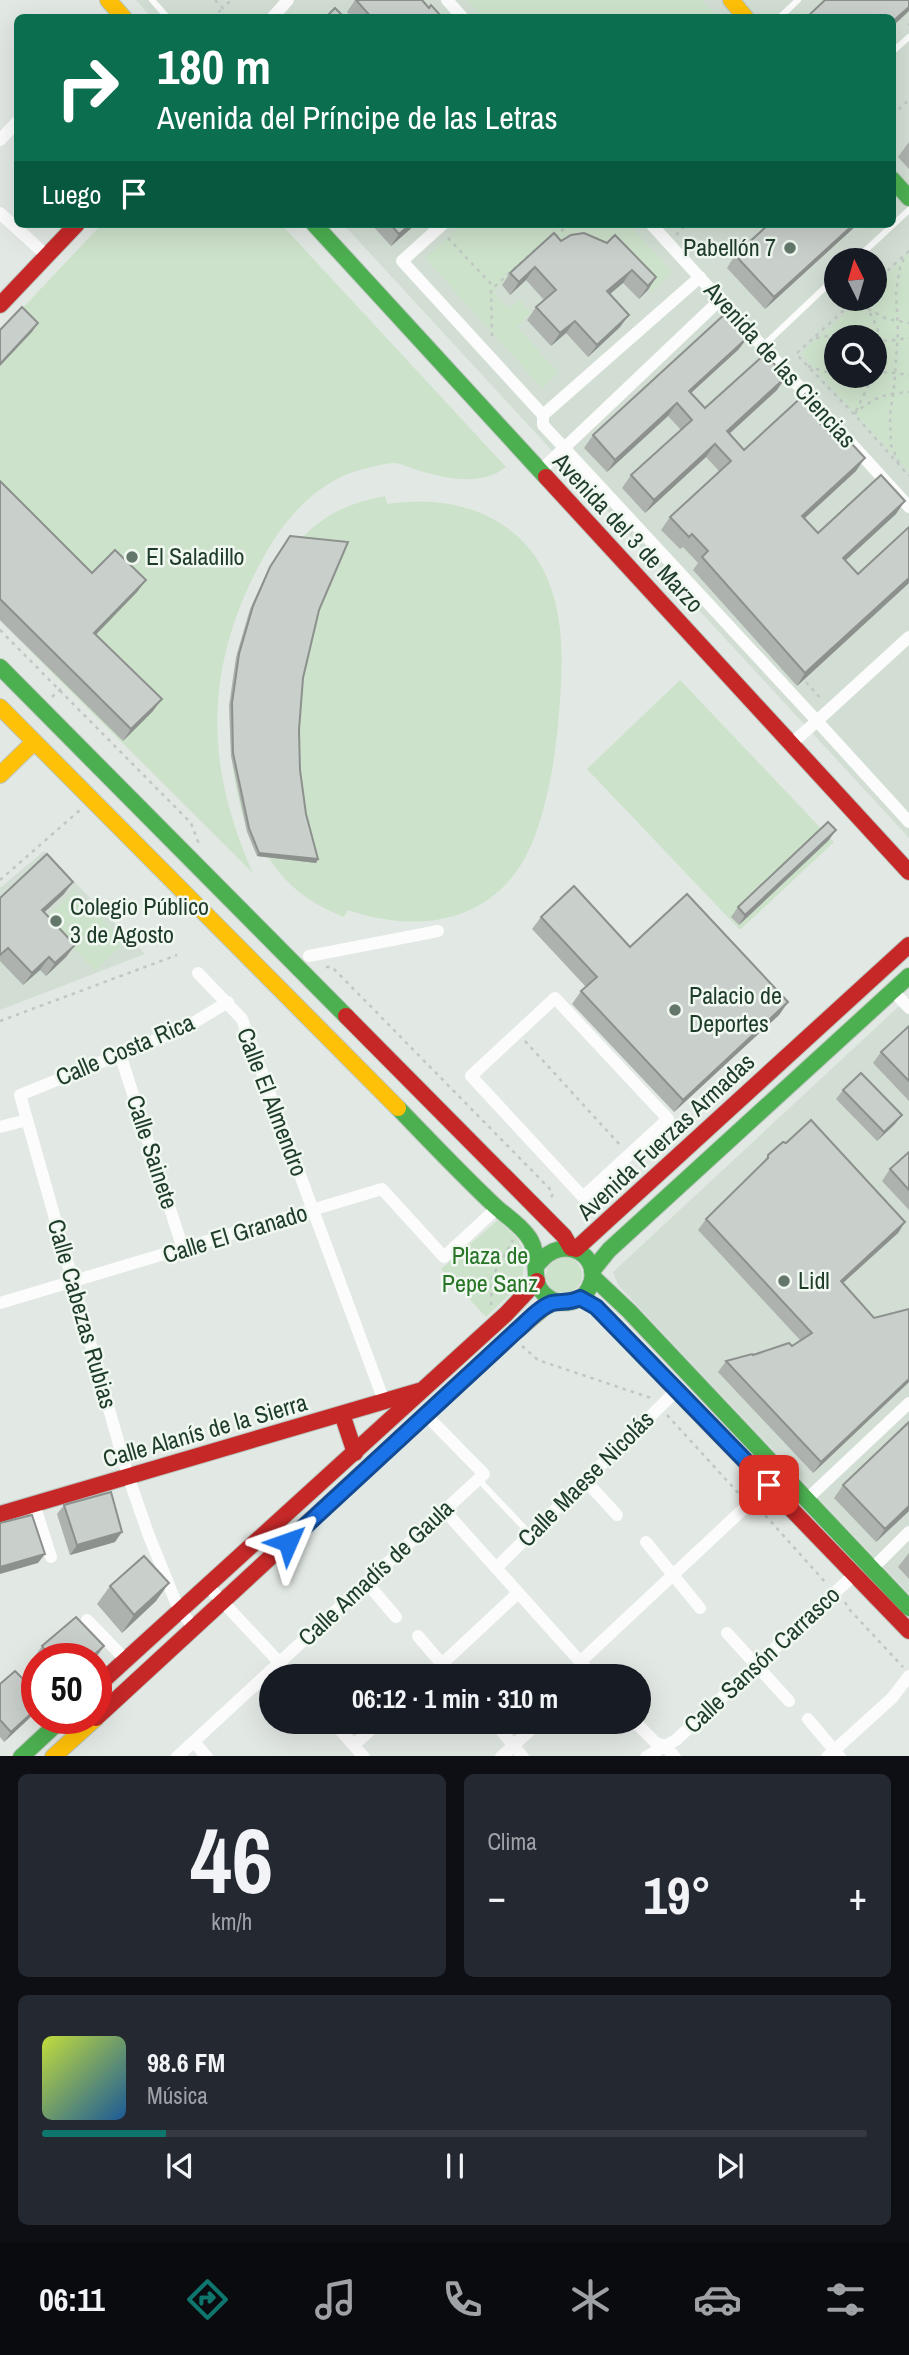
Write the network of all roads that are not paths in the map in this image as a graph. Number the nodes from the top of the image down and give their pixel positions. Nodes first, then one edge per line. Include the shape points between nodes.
1 (152, 0) edge
2 (288, 0) edge
3 (447, 0) edge
4 (731, 0) edge
5 (798, 0) edge
6 (164, 14) edge
7 (276, 14) edge
8 (459, 14) edge
9 (743, 14) edge
10 (783, 14) edge
11 (14, 125) edge
12 (0, 140) edge
13 (896, 183) edge
14 (909, 198) edge
15 (909, 210) edge
16 (0, 213) edge
17 (896, 222) edge
18 (14, 226) edge
19 (16, 228) edge
20 (73, 228) edge
21 (318, 228) edge
22 (655, 228) edge
23 (890, 228) edge
24 (445, 230) edge
25 (868, 248) edge
26 (47, 256) junction
27 (700, 277) junction
28 (824, 288) edge
29 (721, 299) junction
30 (0, 305) edge
31 (763, 346) junction
32 (544, 415) junction
33 (565, 448) junction
34 (541, 470) junction
35 (909, 506) edge
36 (909, 637) edge
37 (0, 667) edge
38 (0, 707) edge
39 (817, 721) junction
40 (34, 742) junction
41 (792, 744) junction
42 (0, 775) edge
43 (909, 822) edge
44 (909, 872) edge
45 (438, 932) dead end
46 (909, 945) edge
47 (309, 956) dead end
48 (198, 973) dead end
49 (909, 976) edge
50 (893, 991) junction
51 (228, 1002) junction
52 (909, 1008) edge
53 (120, 1054) junction
54 (20, 1095) joint
55 (27, 1120) junction
56 (0, 1127) edge
57 (629, 1155) joint
58 (497, 1208) junction
59 (313, 1210) junction
60 (574, 1248) junction
61 (183, 1249) junction
62 (538, 1264) junction
63 (592, 1274) junction
64 (537, 1281) junction
65 (72, 1283) junction
66 (580, 1298) junction
67 (555, 1302) junction
68 (0, 1303) edge
69 (422, 1390) junction
70 (677, 1390) junction
71 (384, 1401) junction
72 (909, 1403) edge
73 (342, 1414) junction
74 (426, 1415) junction
75 (355, 1453) junction
76 (128, 1476) junction
77 (478, 1479) junction
78 (585, 1480) junction
79 (769, 1485) junction
80 (807, 1499) junction
81 (34, 1504) junction
82 (444, 1510) junction
83 (0, 1514) edge
84 (617, 1515) dead end
85 (909, 1532) edge
86 (530, 1534) junction
87 (646, 1542) dead end
88 (51, 1557) dead end
89 (496, 1568) junction
90 (873, 1568) junction
91 (855, 1574) junction
92 (673, 1576) junction
93 (367, 1583) junction
94 (207, 1585) junction
95 (518, 1593) junction
96 (223, 1602) junction
97 (701, 1608) dead end
98 (909, 1608) edge
99 (179, 1611) junction
100 (396, 1617) dead end
101 (87, 1620) dead end
102 (195, 1628) junction
103 (909, 1631) edge
104 (727, 1633) dead end
105 (418, 1636) dead end
106 (126, 1660) junction
107 (580, 1662) joint
108 (280, 1663) junction
109 (441, 1664) edge
110 (443, 1664) edge
111 (757, 1665) junction
112 (112, 1673) edge
113 (909, 1676) edge
114 (789, 1701) dead end
115 (112, 1703) edge
116 (808, 1719) dead end
117 (46, 1734) edge
118 (78, 1734) edge
119 (344, 1734) edge
120 (366, 1734) edge
121 (504, 1734) edge
122 (526, 1734) edge
123 (648, 1734) edge
124 (194, 1742) junction
125 (354, 1745) junction
126 (514, 1745) junction
127 (665, 1746) junction
128 (834, 1754) edge
129 (22, 1756) edge
130 (53, 1756) edge
131 (177, 1756) edge
132 (206, 1756) edge
133 (364, 1756) edge
134 (501, 1756) edge
135 (523, 1756) edge
136 (646, 1756) edge
137 (675, 1756) edge

1 - 6 lane
2 - 7 street
3 - 8 street
4 - 9 street
5 - 10 lane
11 - 12 street
13 - 14 street
15 - 17 lane
16 - 18 street
19 - 26 street
20 - 26 street
21 - 34 street, Avenida del 3 de Marzo
22 - 27 street, Avenida de las Ciencias
23 - 25 lane
24 - 32 street via 402,261
26 - 30 street
27 - 29 street, Avenida de las Ciencias
27 - 32 street
28 - 31 lane
29 - 31 street, Avenida de las Ciencias
29 - 33 street
31 - 35 street, Avenida de las Ciencias
32 - 33 street via 543,425
33 - 34 street
33 - 39 street
34 - 41 street, Avenida del 3 de Marzo
36 - 39 street
37 - 60 street
38 - 40 street
39 - 41 street
39 - 43 street
40 - 42 street
40 - 58 street
41 - 44 street, Avenida del 3 de Marzo
45 - 47 street
46 - 60 street, Avenida Fuerzas Armadas
48 - 51 street, Calle El Almendro
49 - 50 street, Avenida Fuerzas Armadas
50 - 52 street
50 - 63 street, Avenida Fuerzas Armadas via 609,1250
51 - 53 street, Calle Costa Rica via 183,1029
51 - 59 street, Calle El Almendro via 242,1019
53 - 54 street, Calle Costa Rica
53 - 61 street, Calle Sainete
54 - 55 street, Calle Cabezas Rubias
55 - 56 street
55 - 65 street, Calle Cabezas Rubias
57 - 57 street via 668,1119 555,998 471,1076 583,1197
58 - 59 street, Calle El Granado via 444,1257 382,1189
58 - 62 street via 533,1242
59 - 61 street, Calle El Granado
59 - 71 street, Calle El Almendro
60 - 62 street via 551,1250
60 - 63 street via 587,1258
61 - 65 street, Calle El Granado
62 - 64 street
63 - 66 street via 589,1289
63 - 80 street
64 - 67 street via 545,1296
64 - 69 street
65 - 68 street, Calle El Granado
65 - 76 street, Calle Cabezas Rubias
66 - 67 street
66 - 70 street via 596,1307
67 - 74 street via 515,1332
69 - 71 street, Calle Alanís de la Sierra
69 - 75 street
70 - 78 street, Calle Maese Nicolás
70 - 79 street
71 - 73 street, Calle Alanís de la Sierra
72 - 80 street
73 - 75 street
73 - 76 street, Calle Alanís de la Sierra
74 - 77 street via 484,1474
74 - 96 street
75 - 94 street
76 - 81 street, Calle Alanís de la Sierra
76 - 99 street, Calle Cabezas Rubias
77 - 82 street, Calle Amadís de Gaula
77 - 86 lane
78 - 84 street
78 - 86 street, Calle Maese Nicolás
79 - 91 street
79 - 92 street
80 - 90 street
81 - 83 street, Calle Alanís de la Sierra
81 - 88 street
82 - 89 street
82 - 93 street, Calle Amadís de Gaula
85 - 90 street
86 - 89 street, Calle Maese Nicolás
87 - 92 street
89 - 95 street
90 - 98 street
91 - 103 street
91 - 111 street, Calle Sansón Carrasco
92 - 97 street
92 - 107 street
93 - 100 street
93 - 108 street, Calle Amadís de Gaula
94 - 96 street
94 - 99 street
95 - 107 street
95 - 110 street
96 - 102 street
96 - 108 street
99 - 102 street
99 - 106 street
101 - 106 street
102 - 115 street
104 - 111 street
105 - 109 street
106 - 112 street
108 - 124 street, Calle Amadís de Gaula
111 - 114 street
111 - 127 street, Calle Sansón Carrasco
113 - 128 street
116 - 128 street
117 - 129 street
118 - 130 street
119 - 125 street
120 - 125 street
121 - 126 street
122 - 126 street
123 - 127 street, Calle Sansón Carrasco
124 - 131 street, Calle Amadís de Gaula
124 - 132 street
125 - 133 street
126 - 134 street
126 - 135 street
127 - 136 street
127 - 137 street

